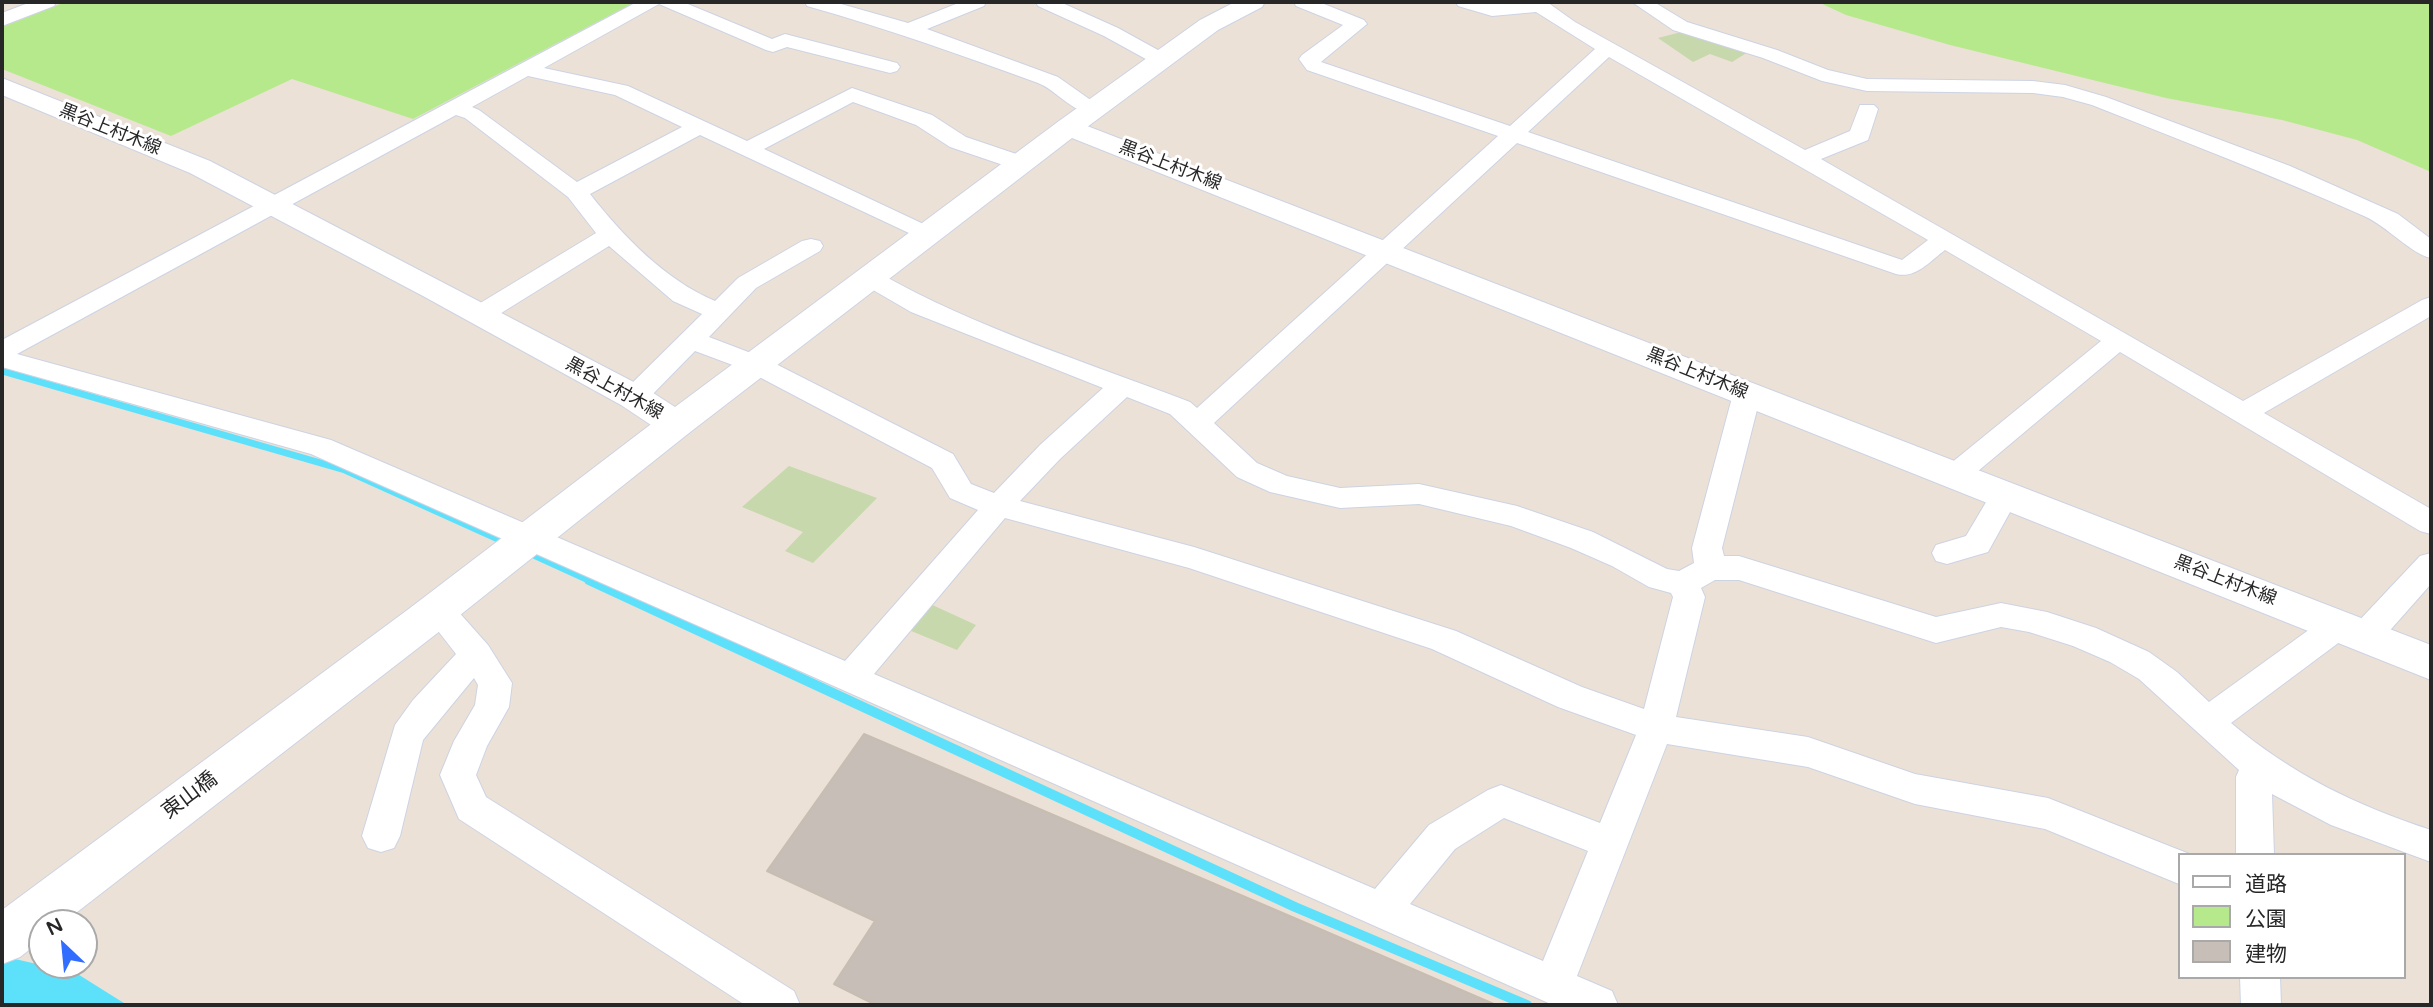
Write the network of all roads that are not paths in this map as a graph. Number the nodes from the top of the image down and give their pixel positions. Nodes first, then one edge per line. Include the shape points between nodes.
1 (47, 2) edge
2 (651, 2) edge
3 (667, 2) edge
4 (814, 2) edge
5 (977, 2) edge
6 (1045, 2) edge
7 (1253, 2) edge
8 (1304, 2) edge
9 (1465, 2) edge
10 (1641, 2) edge
11 (1537, 4) edge
12 (2, 20) edge
13 (909, 29) junction
14 (1608, 48) junction
15 (1160, 59) junction
16 (890, 67) dead end
17 (526, 70) junction
18 (2, 86) edge
19 (455, 108) junction
20 (1867, 109) dead end
21 (1080, 117) junction
22 (699, 127) junction
23 (1513, 135) junction
24 (748, 149) junction
25 (1804, 158) junction
26 (1020, 163) junction
27 (576, 192) junction
28 (273, 204) junction
29 (926, 234) junction
30 (611, 235) junction
31 (1944, 239) junction
32 (811, 246) dead end
33 (1388, 251) junction
34 (2431, 251) edge
35 (870, 278) junction
36 (2431, 305) edge
37 (719, 313) junction
38 (481, 314) junction
39 (691, 340) junction
40 (2118, 340) junction
41 (2, 351) edge
42 (2, 358) edge
43 (755, 364) junction
44 (1124, 385) junction
45 (1748, 394) junction
46 (634, 397) junction
47 (2243, 413) junction
48 (1197, 423) junction
49 (676, 424) junction
50 (1955, 475) junction
51 (2005, 494) junction
52 (998, 506) junction
53 (2431, 523) edge
54 (533, 538) junction
55 (1947, 553) dead end
56 (2431, 564) edge
57 (1697, 575) junction
58 (437, 608) junction
59 (2352, 631) junction
60 (476, 654) junction
61 (2431, 663) edge
62 (851, 678) junction
63 (2207, 722) junction
64 (1656, 729) junction
65 (2261, 767) junction
66 (381, 836) dead end
67 (1610, 843) junction
68 (2431, 846) edge
69 (2255, 853) edge
70 (2178, 867) edge
71 (1381, 911) junction
72 (2, 940) edge
73 (2260, 979) edge
74 (1553, 986) junction
75 (780, 1005) edge
76 (1598, 1005) edge
77 (2261, 1005) edge

1 - 12 street
2 - 17 street
3 - 16 street via 773,47 785,40
4 - 13 street
5 - 13 street
6 - 15 street
7 - 15 main road
8 - 23 street via 1357,24 1309,59 1314,66
9 - 11 street via 1492,10
10 - 34 street via 1680,26 1822,75 1867,85 2033,87 2099,101 2282,171 2390,219
11 - 14 street
13 - 21 street via 1051,81
14 - 23 street
14 - 25 street
15 - 21 main road
17 - 19 street
17 - 22 street via 621,90
18 - 28 main road, 黒谷上村木線 via 200,167
19 - 27 street via 472,114
19 - 28 street
20 - 25 street via 1860,135
21 - 26 main road, 黒谷上村木線
21 - 33 main road, 黒谷上村木線
22 - 24 street
22 - 27 street
23 - 31 street via 1905,269
23 - 33 street
24 - 26 street via 852,94 923,120 958,142
24 - 29 street
25 - 31 street
26 - 29 main road, 黒谷上村木線
27 - 30 street
28 - 38 main road, 黒谷上村木線
28 - 41 street
29 - 35 main road, 黒谷上村木線
30 - 37 street via 682,296
30 - 38 street
31 - 40 street
32 - 37 street via 747,283
33 - 45 main road, 黒谷上村木線
33 - 48 street
35 - 43 main road, 黒谷上村木線
35 - 44 street via 920,307
36 - 47 street
37 - 39 street
38 - 46 main road, 黒谷上村木線
39 - 43 street
39 - 46 street
40 - 47 street
40 - 50 street
42 - 54 street via 321,447
43 - 49 main road, 黒谷上村木線
43 - 52 street via 943,461 960,491
44 - 48 street via 1180,408
44 - 52 street via 1086,416
45 - 50 main road, 黒谷上村木線
45 - 57 street
46 - 49 main road, 黒谷上村木線
47 - 53 street
48 - 57 street via 1247,470 1280,485 1340,498 1419,495 1517,517 1582,540 1660,579
49 - 54 main road, 東山橋
50 - 51 main road, 黒谷上村木線
51 - 55 street via 1977,544
51 - 59 main road, 黒谷上村木線
52 - 62 street
52 - 64 street via 1194,558 1444,640 1570,697
54 - 58 main road, 東山橋
54 - 62 street
56 - 59 street
57 - 63 street via 1739,568 1936,630 1952,630 1970,619 1990,615 2063,629 2150,669
57 - 64 street
58 - 60 street
58 - 72 main road, 東山橋
59 - 61 main road, 黒谷上村木線
59 - 63 street
60 - 66 street via 407,735
60 - 75 street via 495,683 492,707 471,741 458,775 472,808
62 - 71 street
63 - 65 street
64 - 67 street
64 - 70 street via 1808,752 1915,789 2048,814
65 - 68 street via 2340,813
65 - 69 street via 2254,777
67 - 71 street via 1501,801 1442,837
67 - 74 street
71 - 74 street
73 - 77 street
74 - 76 street

